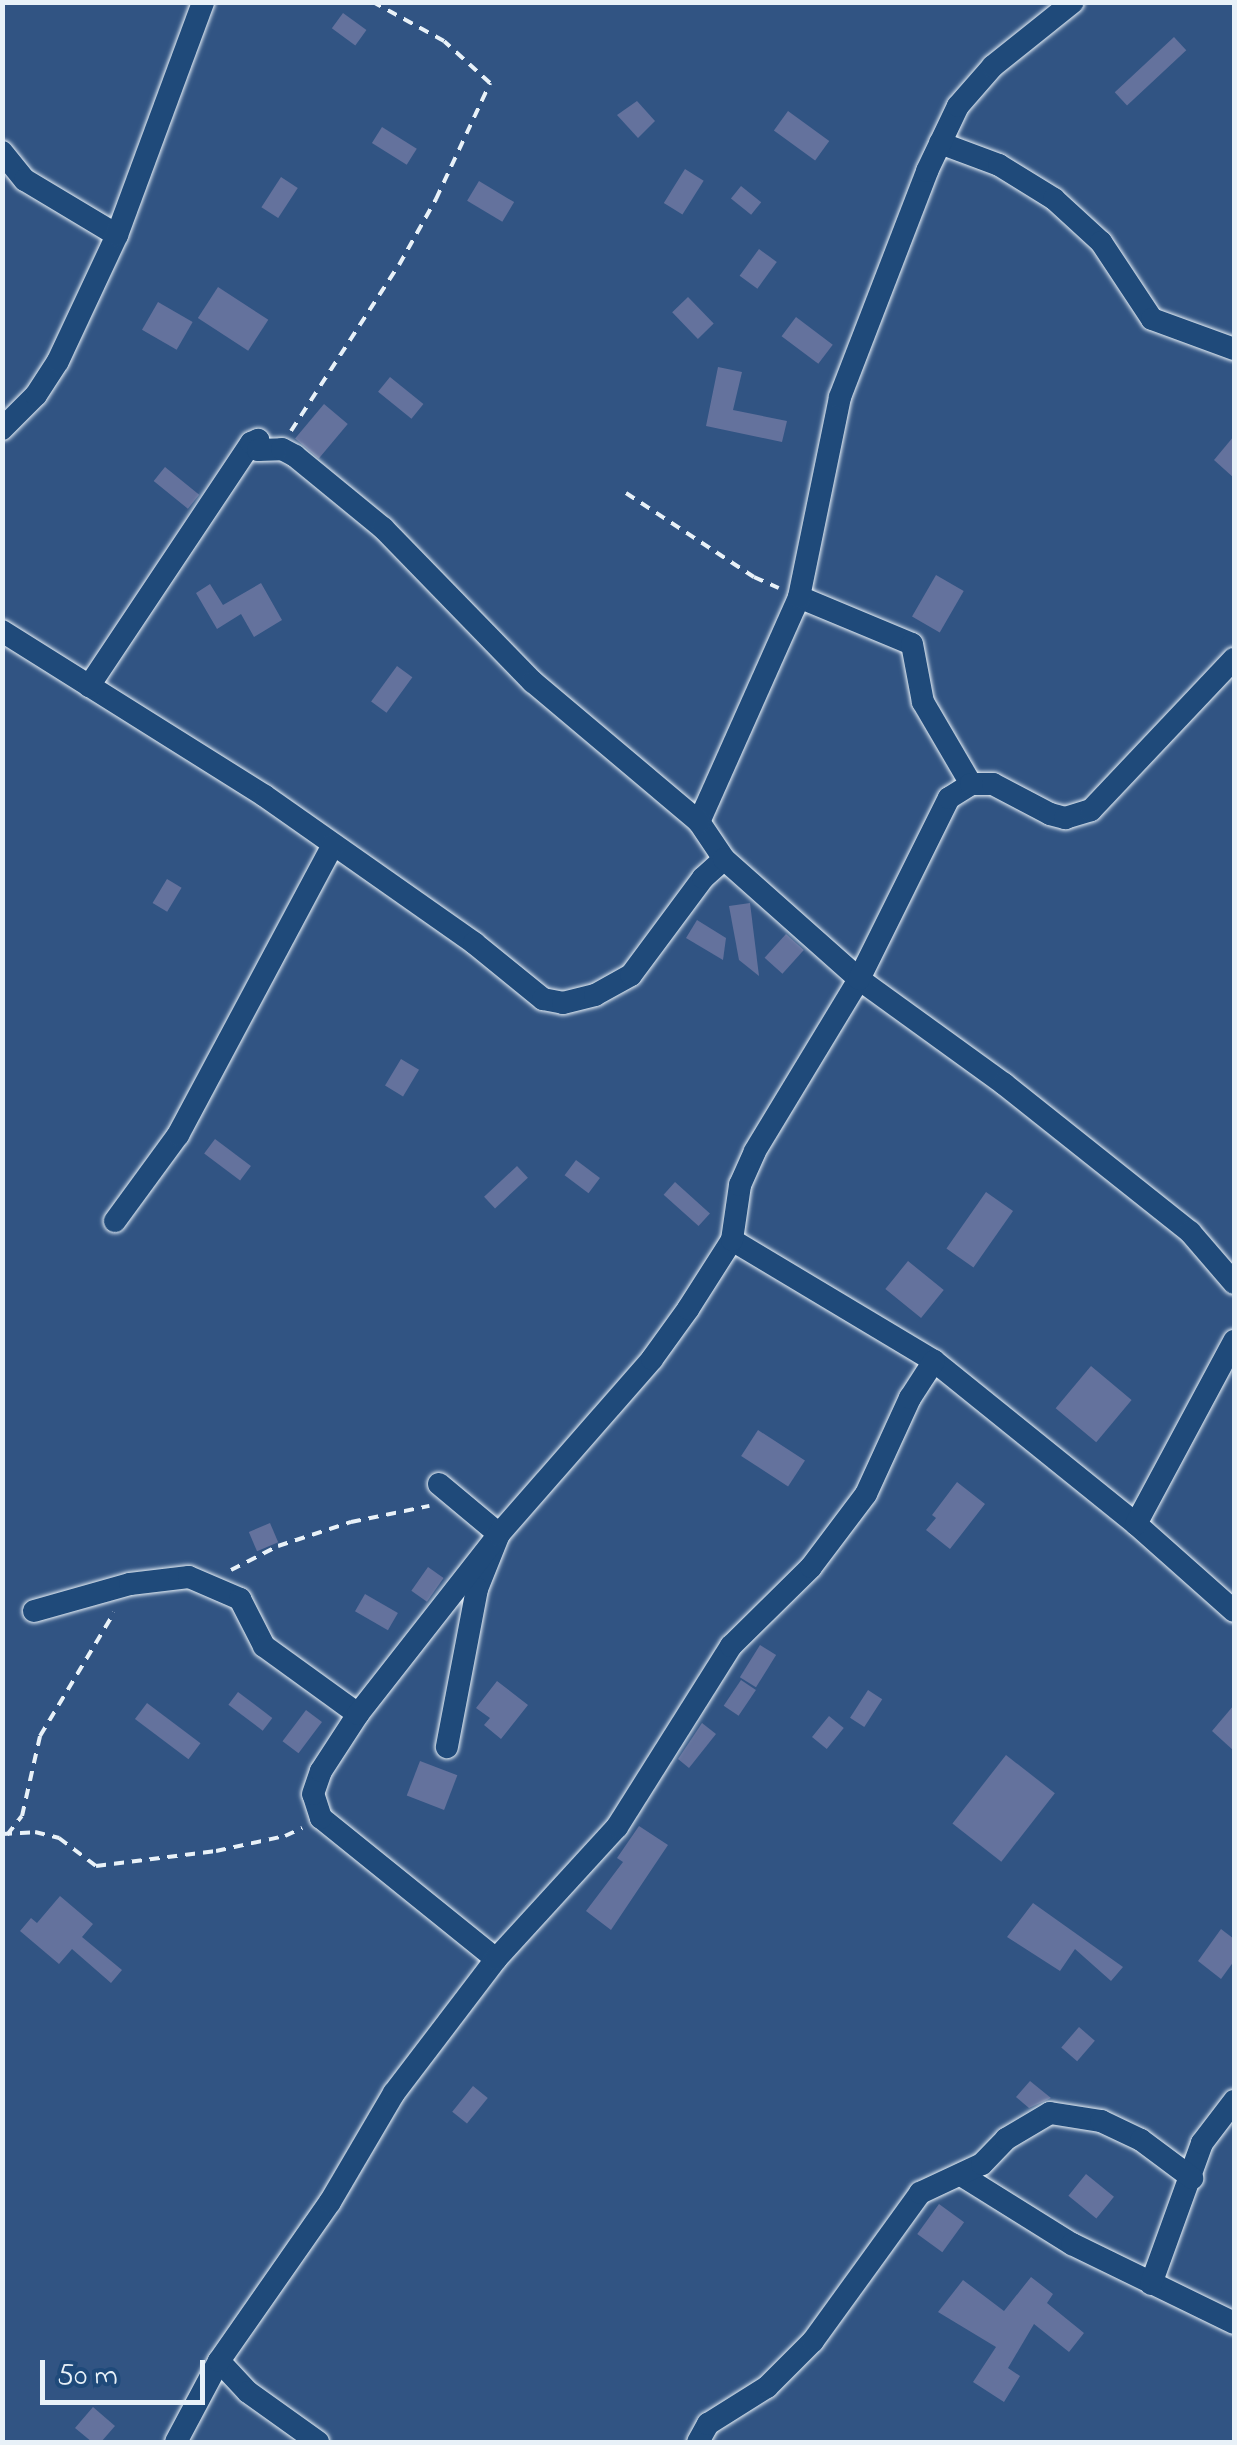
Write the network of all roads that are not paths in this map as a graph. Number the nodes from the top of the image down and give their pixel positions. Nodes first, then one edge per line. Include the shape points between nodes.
1 (203, 2) edge
2 (1073, 2) edge
3 (940, 143) junction
4 (2, 152) edge
5 (117, 235) junction
6 (1234, 349) edge
7 (2, 429) edge
8 (798, 597) junction
9 (2, 631) edge
10 (1234, 659) edge
11 (89, 686) junction
12 (971, 784) junction
13 (699, 822) junction
14 (333, 845) junction
15 (724, 860) junction
16 (859, 979) junction
17 (116, 1221) dead end
18 (732, 1240) junction
19 (1234, 1283) edge
20 (1234, 1340) edge
21 (934, 1362) junction
22 (440, 1484) dead end
23 (1136, 1524) junction
24 (499, 1534) junction
25 (34, 1611) dead end
26 (1234, 1611) edge
27 (358, 1714) junction
28 (446, 1747) dead end
29 (496, 1959) junction
30 (1234, 2101) edge
31 (961, 2175) junction
32 (1192, 2178) junction
33 (1151, 2284) junction
34 (1234, 2323) edge
35 (219, 2361) junction
36 (176, 2442) edge
37 (318, 2442) edge
38 (698, 2442) edge

1 - 5 street
2 - 3 street via 993,66 958,106
3 - 6 street via 1000,165 1054,198 1100,242 1152,319
3 - 8 street via 840,396
4 - 5 street via 25,180
5 - 7 street via 44,384
8 - 12 street via 912,644 923,702
8 - 13 street
9 - 11 street
10 - 12 street via 1092,810 1050,814 994,784
11 - 13 street via 258,440 258,450 282,450 382,528 534,682
11 - 14 street
12 - 16 street via 949,798
13 - 15 street
14 - 15 street via 543,998 563,1003 631,975 703,878
14 - 17 street via 178,1135
15 - 16 street
16 - 18 street via 747,1166
16 - 19 street via 1190,1232
18 - 21 street
18 - 24 street via 652,1358
20 - 23 street
21 - 23 street
21 - 29 street via 866,1494 812,1567 732,1646 616,1827
22 - 24 street
23 - 26 street
24 - 27 street
24 - 28 street via 478,1589
25 - 27 street via 130,1584 189,1577 240,1599 264,1646
27 - 29 street via 313,1794 322,1818
29 - 35 street via 394,2093 330,2202
30 - 32 street via 1202,2143
31 - 32 street via 1050,2113 1101,2120
31 - 33 street
31 - 38 street via 920,2193 813,2341 767,2387 708,2424
32 - 33 street
33 - 34 street
35 - 36 street
35 - 37 street via 248,2392

